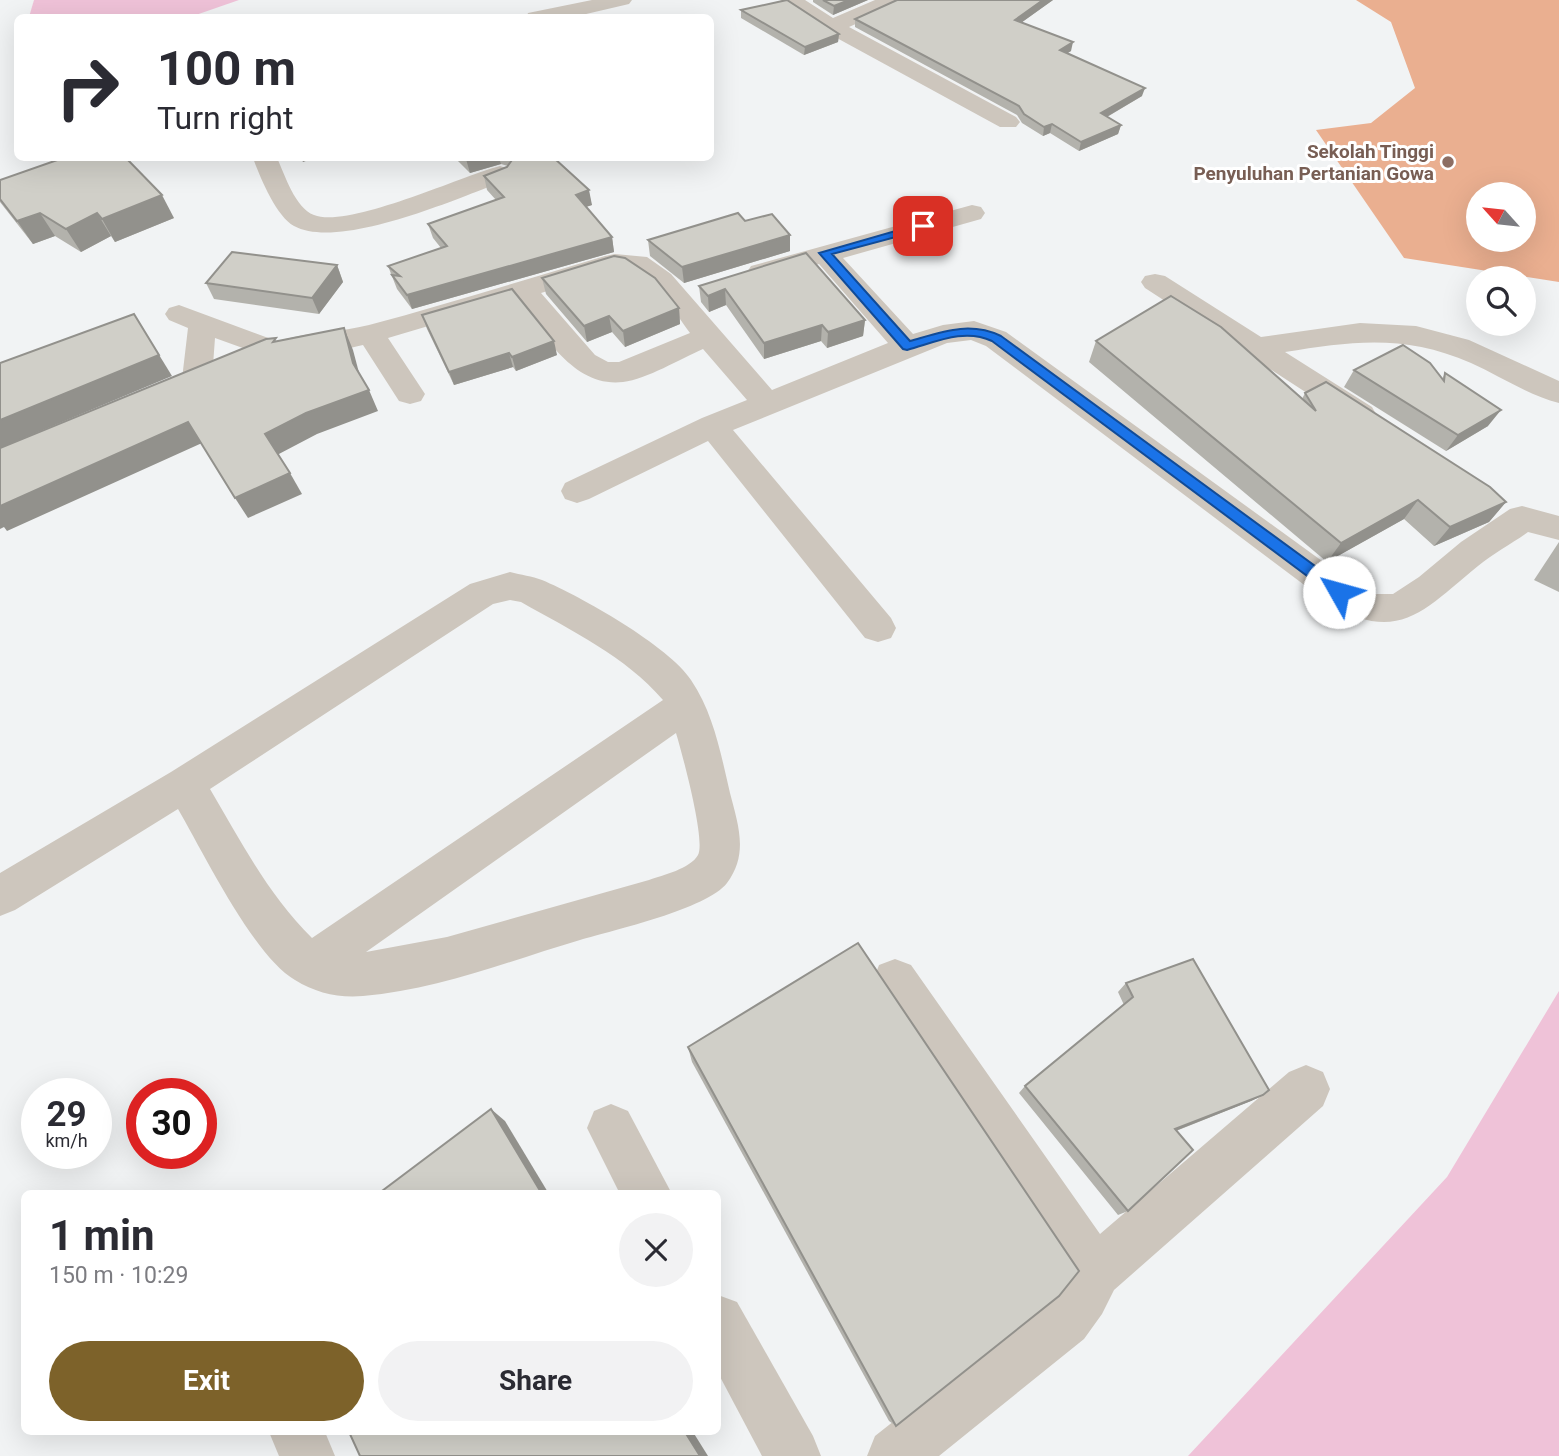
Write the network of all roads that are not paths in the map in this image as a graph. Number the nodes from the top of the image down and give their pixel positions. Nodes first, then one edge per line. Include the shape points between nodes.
1 (622, 0) edge
2 (790, 0) edge
3 (893, 0) edge
4 (555, 14) edge
5 (832, 26) junction
6 (1008, 122) dead end
7 (267, 161) edge
8 (500, 174) edge
9 (972, 213) dead end
10 (824, 253) junction
11 (732, 281) edge
12 (1155, 282) dead end
13 (522, 289) junction
14 (370, 334) junction
15 (708, 336) junction
16 (907, 346) junction
17 (1256, 347) junction
18 (271, 349) junction
19 (1476, 353) junction
20 (1559, 372) edge
21 (1559, 393) edge
22 (410, 394) dead end
23 (766, 404) junction
24 (713, 426) junction
25 (1383, 429) edge
26 (578, 491) dead end
27 (1559, 528) edge
28 (878, 628) dead end
29 (686, 705) junction
30 (185, 784) junction
31 (0, 896) edge
32 (310, 965) junction
33 (895, 981) dead end
34 (1306, 1089) dead end
35 (611, 1128) dead end
36 (645, 1190) edge
37 (1096, 1272) junction
38 (721, 1326) edge
39 (298, 1435) edge
40 (307, 1456) edge
41 (793, 1456) edge
42 (895, 1456) edge

1 - 4 street
2 - 5 street
3 - 5 street
5 - 6 street
7 - 8 street via 295,214 319,226 354,223
9 - 10 street
10 - 11 street
10 - 16 street
12 - 17 street
13 - 14 street
13 - 15 street via 626,261 692,293
13 - 15 street via 585,362 602,372 623,372
14 - 18 street
14 - 22 street
15 - 23 street
16 - 23 street
16 - 27 street via 964,330 996,339 1339,592 1371,607 1397,607 1412,600 1474,550 1510,510
17 - 19 street via 1342,334 1396,332
17 - 25 street
18 - 18 street via 191,318 208,374
19 - 20 street
19 - 21 street
23 - 24 street
24 - 26 street
24 - 28 street
29 - 30 street via 645,657 530,590 510,586 482,594
29 - 32 street
29 - 32 street via 720,832 717,862 704,877 656,897 441,960 357,973 323,971
30 - 31 street
30 - 32 street via 249,892 285,942
33 - 37 street
34 - 37 street
35 - 36 street
37 - 42 street via 1065,1320
38 - 41 street
39 - 40 street

